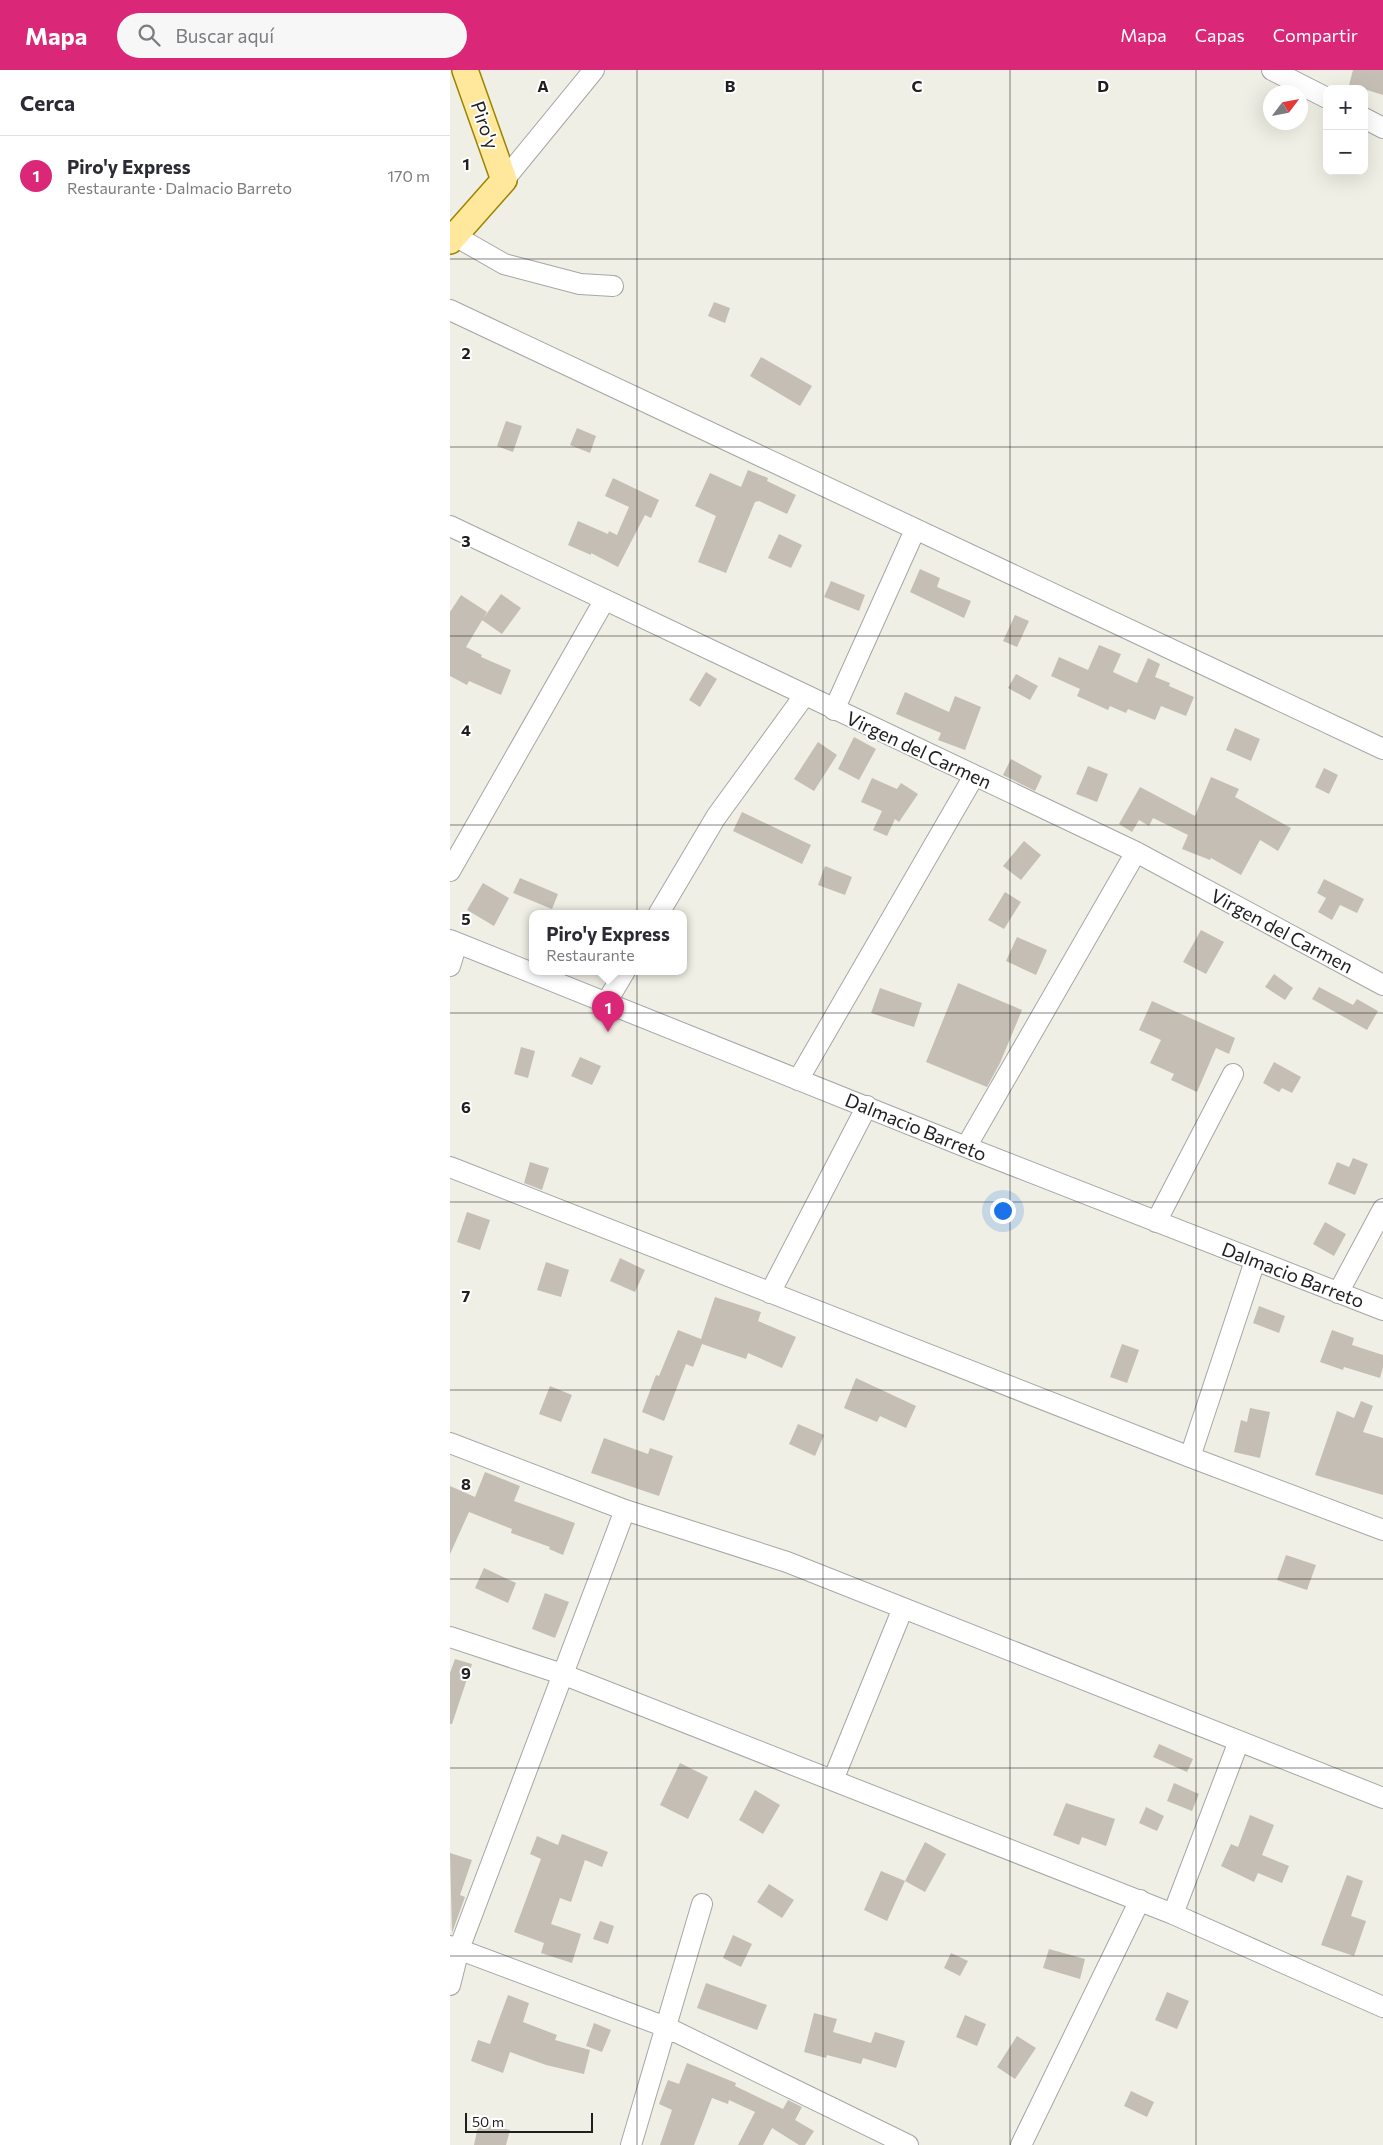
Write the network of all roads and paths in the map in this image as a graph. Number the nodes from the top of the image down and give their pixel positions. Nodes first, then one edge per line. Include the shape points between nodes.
1 (465, 70) edge
2 (594, 70) edge
3 (1272, 70) edge
4 (1323, 96) edge
5 (504, 180) junction
6 (452, 238) edge
7 (613, 286) dead end
8 (450, 310) edge
9 (450, 526) edge
10 (915, 530) junction
11 (604, 602) junction
12 (804, 696) junction
13 (834, 710) junction
14 (1383, 749) edge
15 (974, 776) junction
16 (1136, 852) junction
17 (450, 871) edge
18 (661, 910) edge
19 (453, 942) edge
20 (450, 966) edge
21 (529, 972) edge
22 (536, 975) edge
23 (623, 975) edge
24 (1383, 985) edge
25 (606, 1003) junction
26 (1233, 1074) dead end
27 (798, 1080) junction
28 (866, 1106) junction
29 (966, 1147) junction
30 (450, 1167) edge
31 (1383, 1209) edge
32 (1156, 1222) junction
33 (1255, 1261) junction
34 (770, 1292) junction
35 (1338, 1293) junction
36 (1383, 1310) edge
37 (450, 1443) edge
38 (1190, 1457) junction
39 (625, 1510) junction
40 (1383, 1530) edge
41 (903, 1608) junction
42 (450, 1637) edge
43 (562, 1674) junction
44 (1239, 1741) junction
45 (833, 1780) junction
46 (1383, 1798) edge
47 (1140, 1900) junction
48 (702, 1904) dead end
49 (1174, 1914) junction
50 (454, 1948) edge
51 (450, 1985) edge
52 (1383, 2007) edge
53 (666, 2027) junction
54 (631, 2145) edge
55 (908, 2145) edge
56 (1021, 2145) edge

1 - 5 main road, Piro'y
2 - 5 street
3 - 4 street
5 - 6 main road
6 - 7 street via 504,264 580,284
8 - 10 street
9 - 11 street, Virgen del Carmen
10 - 13 street
10 - 14 street
11 - 12 street, Virgen del Carmen
11 - 17 street
12 - 13 street, Virgen del Carmen
12 - 18 street via 716,817
13 - 15 street, Virgen del Carmen
15 - 16 street, Virgen del Carmen
15 - 27 street
16 - 24 street, Virgen del Carmen
16 - 29 street
19 - 20 street
19 - 21 street, Dalmacio Barreto
22 - 25 street, Dalmacio Barreto
23 - 25 street
25 - 27 street, Dalmacio Barreto
26 - 32 street
27 - 28 street, Dalmacio Barreto
28 - 29 street, Dalmacio Barreto
28 - 34 street
29 - 32 street, Dalmacio Barreto
30 - 34 street
31 - 35 street
32 - 33 street, Dalmacio Barreto
33 - 35 street, Dalmacio Barreto
33 - 38 street
34 - 38 street
35 - 36 street, Dalmacio Barreto
37 - 39 street
38 - 40 street
39 - 41 street via 787,1562
39 - 43 street
41 - 44 street
41 - 45 street
42 - 43 street
43 - 45 street
43 - 50 street
44 - 46 street
44 - 49 street
45 - 47 street
47 - 49 street
47 - 56 street
48 - 53 street
49 - 52 street
50 - 51 street
50 - 53 street
53 - 54 street
53 - 55 street

